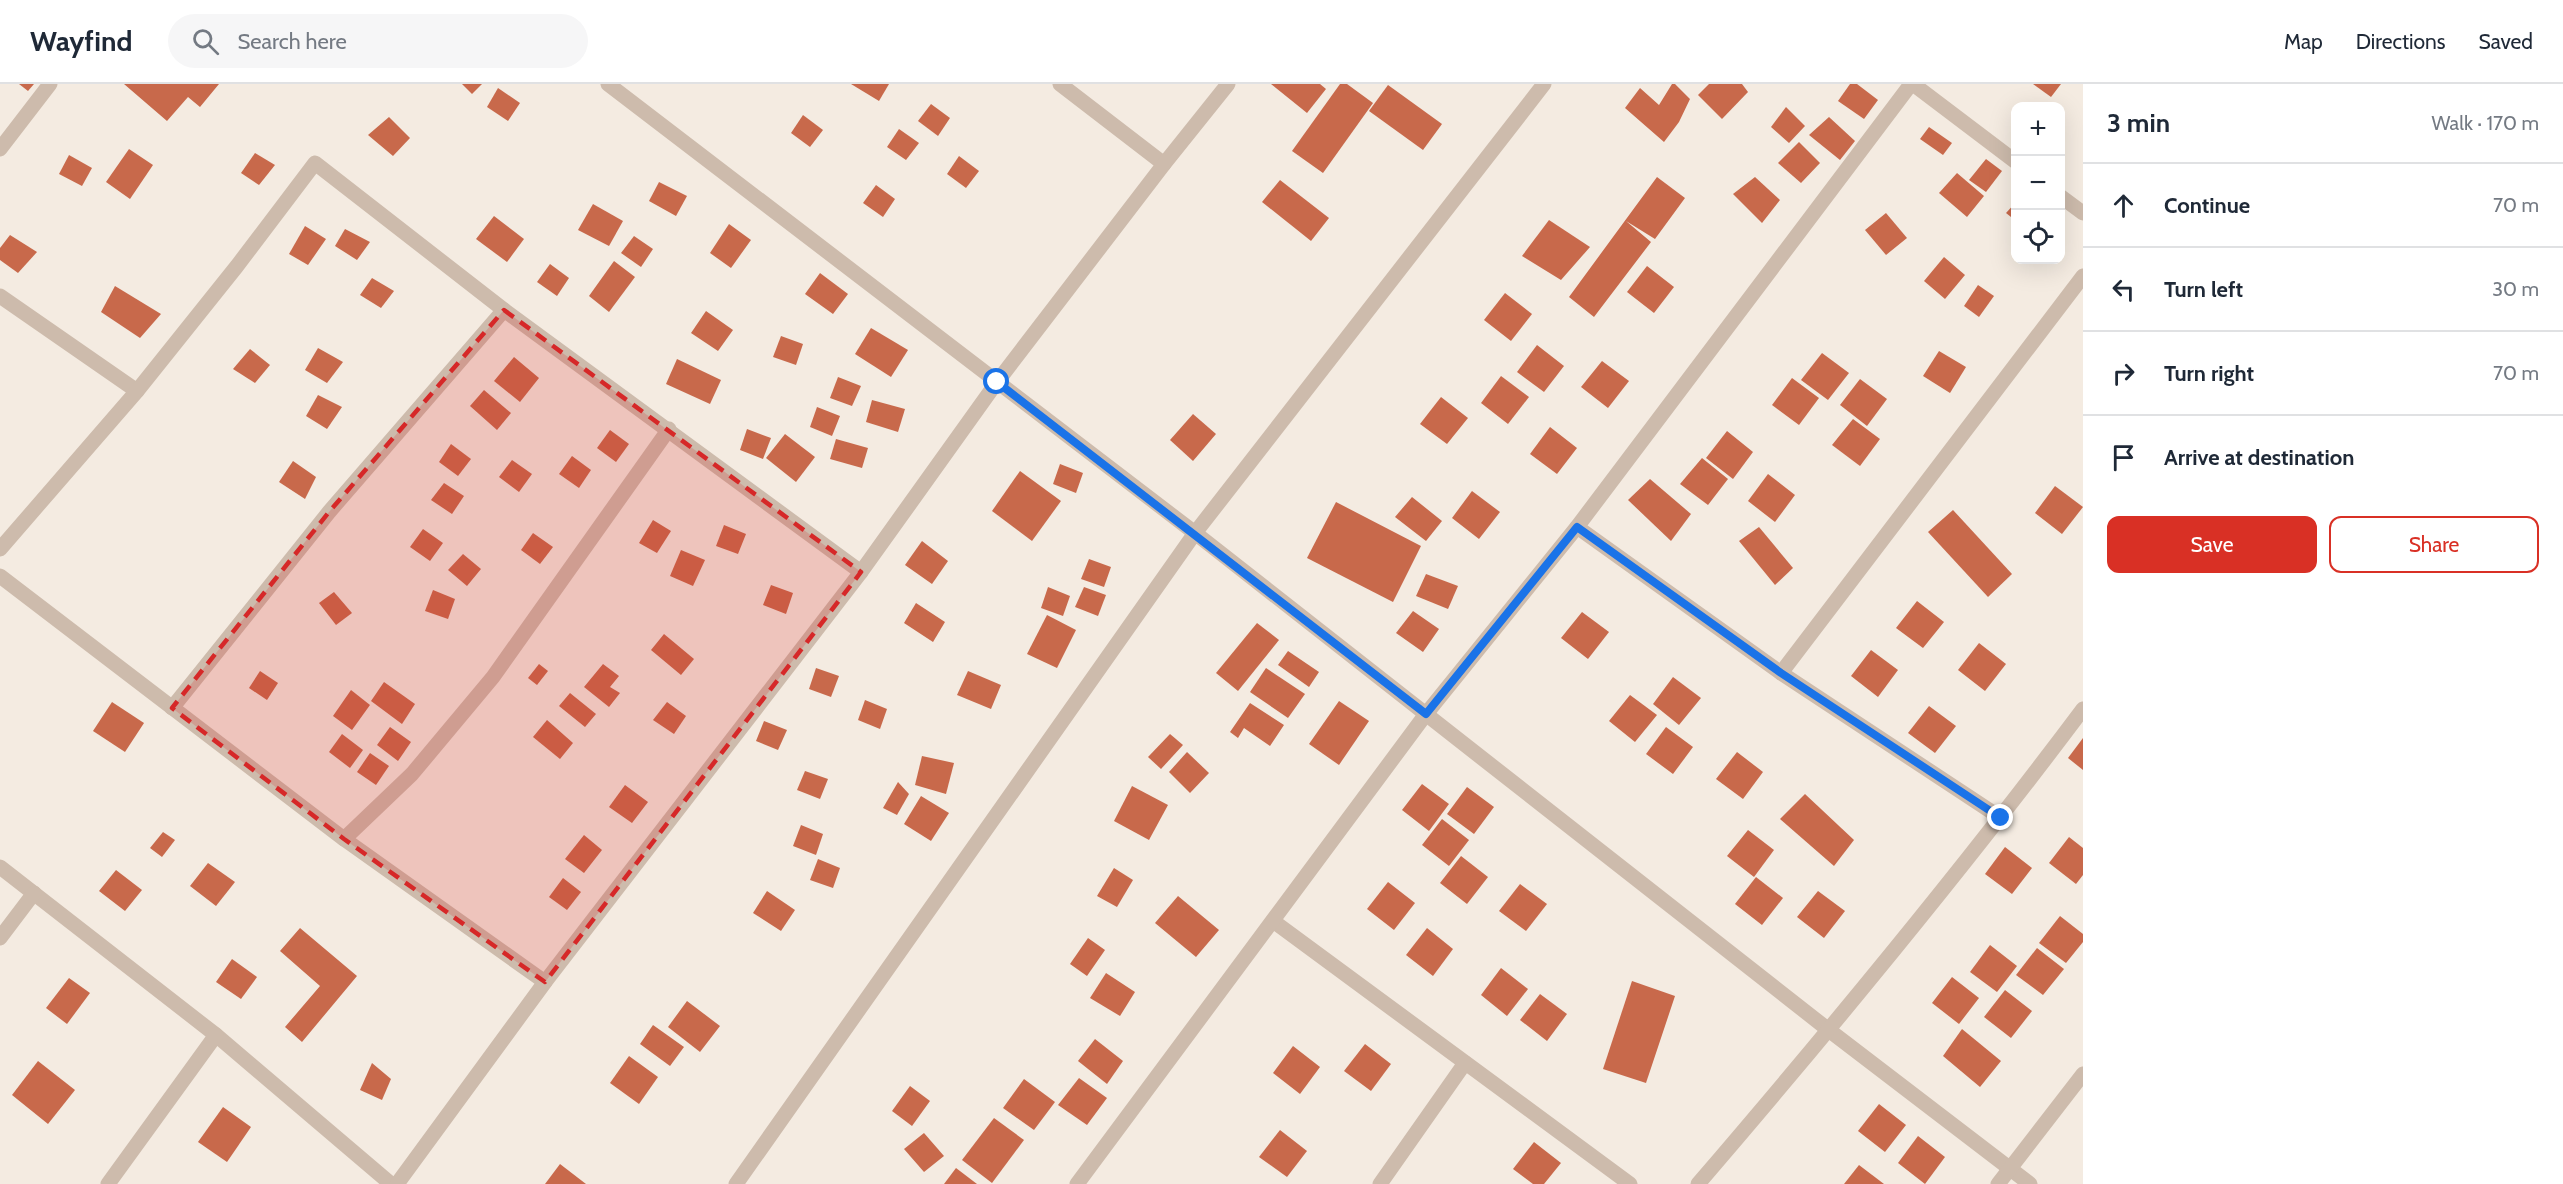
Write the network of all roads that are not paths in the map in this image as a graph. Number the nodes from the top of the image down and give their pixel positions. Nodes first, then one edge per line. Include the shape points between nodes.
1 (50, 84) edge
2 (608, 84) edge
3 (1059, 84) edge
4 (1228, 84) edge
5 (1544, 84) edge
6 (1912, 84) edge
7 (0, 149) edge
8 (2011, 158) edge
9 (1164, 164) junction
10 (2065, 199) edge
11 (2083, 213) edge
12 (2083, 276) edge
13 (0, 296) edge
14 (504, 310) junction
15 (997, 382) junction
16 (137, 391) junction
17 (669, 429) junction
18 (1577, 527) junction
19 (1195, 533) junction
20 (0, 549) edge
21 (861, 572) junction
22 (0, 576) edge
23 (1781, 673) junction
24 (172, 708) junction
25 (2083, 709) edge
26 (1426, 714) junction
27 (2001, 818) junction
28 (344, 839) junction
29 (0, 867) edge
30 (34, 892) junction
31 (1273, 921) junction
32 (0, 938) edge
33 (545, 982) junction
34 (1830, 1031) junction
35 (216, 1035) junction
36 (1465, 1063) junction
37 (2083, 1074) edge
38 (2010, 1168) junction
39 (108, 1184) edge
40 (391, 1184) edge
41 (397, 1184) edge
42 (736, 1184) edge
43 (1077, 1184) edge
44 (1380, 1184) edge
45 (1630, 1184) edge
46 (1698, 1184) edge
47 (1998, 1184) edge
48 (2030, 1184) edge

1 - 7 street
2 - 15 street
3 - 9 street
4 - 9 street
5 - 19 street
6 - 8 street
6 - 18 street
9 - 15 street
10 - 11 street
12 - 23 street
13 - 16 street
14 - 16 street via 315,163
14 - 17 street
14 - 24 street via 329,512
15 - 19 street
15 - 21 street
16 - 20 street
17 - 21 street
17 - 28 street via 494,677 412,774
18 - 23 street
18 - 26 street
19 - 26 street
19 - 42 street
21 - 33 street
22 - 24 street
23 - 27 street
24 - 28 street
25 - 27 street
26 - 31 street
26 - 34 street
27 - 34 street
28 - 33 street
29 - 30 street
30 - 32 street
30 - 35 street
31 - 36 street
31 - 43 street
33 - 41 street
34 - 38 street
34 - 46 street
35 - 39 street
35 - 40 street
36 - 44 street
36 - 45 street
37 - 38 street
38 - 47 street
38 - 48 street

